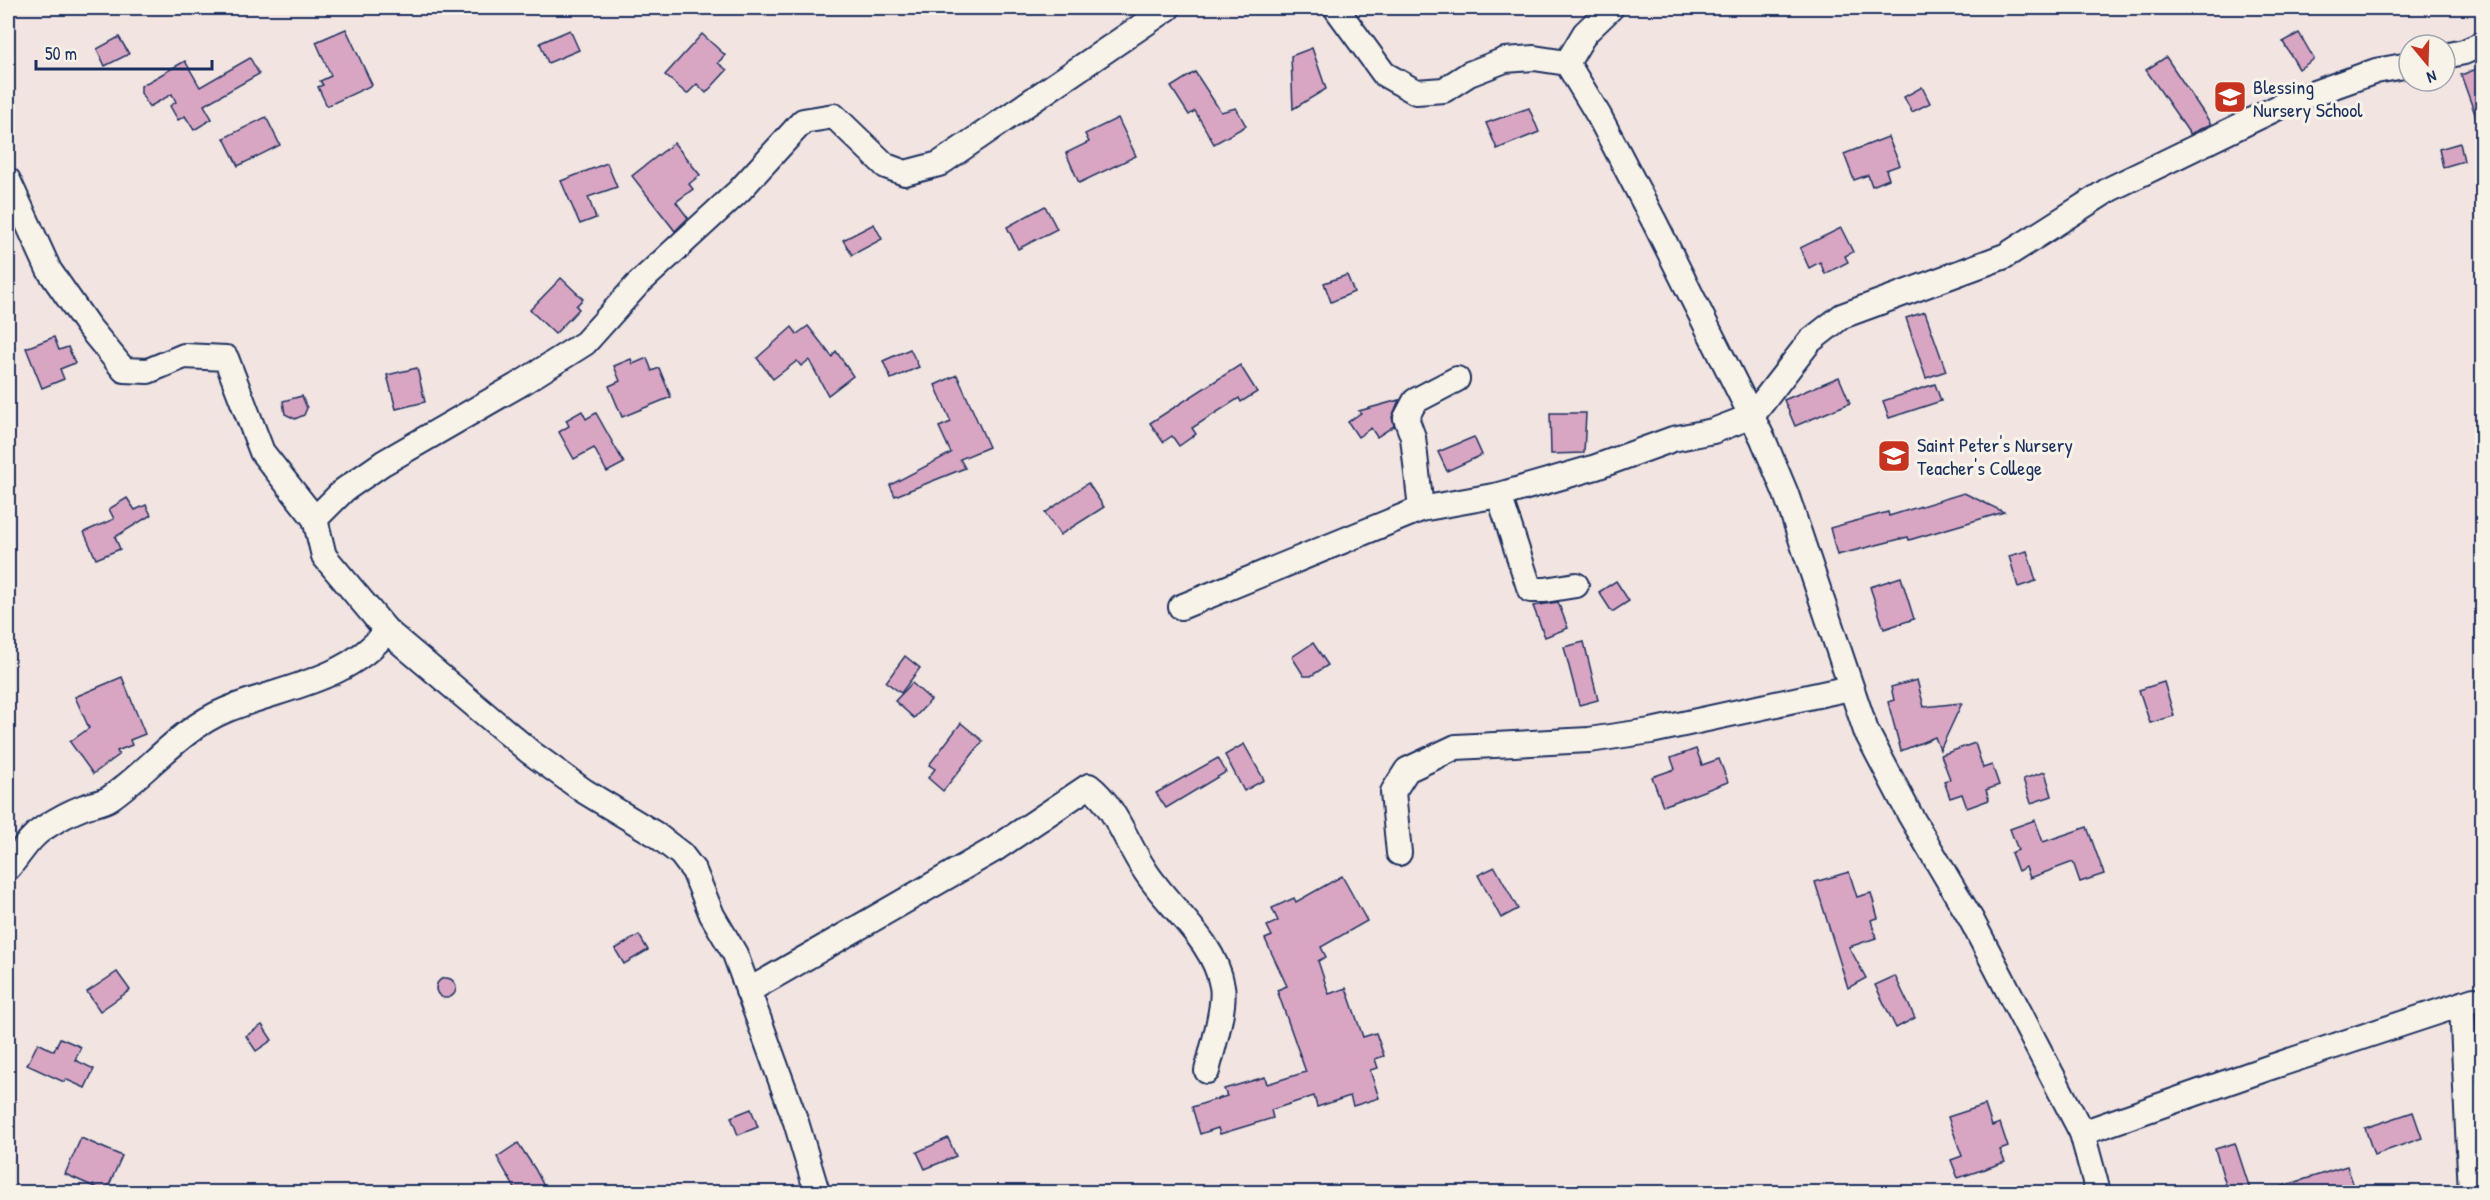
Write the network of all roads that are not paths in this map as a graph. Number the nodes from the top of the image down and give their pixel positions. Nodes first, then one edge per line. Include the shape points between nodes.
1 (1168, 8) edge
2 (1336, 8) edge
3 (1611, 8) edge
4 (2482, 44) edge
5 (2457, 53) edge
6 (1567, 63) junction
7 (2397, 67) edge
8 (8, 180) edge
9 (1456, 379) dead end
10 (1752, 416) junction
11 (1499, 495) junction
12 (1421, 509) junction
13 (315, 519) junction
14 (1576, 585) dead end
15 (1181, 607) dead end
16 (387, 631) junction
17 (1850, 688) junction
18 (1399, 853) dead end
19 (8, 868) edge
20 (748, 991) junction
21 (1207, 1071) dead end
22 (2082, 1133) junction
23 (817, 1192) edge
24 (2098, 1192) edge
25 (2471, 1192) edge

1 - 13 street via 939,164 905,173 886,166 834,116 803,121 739,191 637,285 585,343 383,463 344,490
2 - 6 street via 1384,74 1416,92 1444,90 1469,74 1505,60 1534,58
3 - 6 street via 1585,33
4 - 5 street
6 - 10 street via 1609,135
7 - 10 street via 2289,102 2110,189 2005,256 1842,316 1810,341
8 - 13 street via 49,270 124,370 148,371 184,356 226,358 262,452
9 - 12 street via 1415,401 1406,418 1413,437
10 - 11 street
10 - 17 street via 1786,494
11 - 12 street
11 - 14 street via 1530,590
12 - 15 street
13 - 16 street via 324,556
16 - 19 street via 375,645 331,675 225,711 165,750 108,799 43,828
16 - 20 street via 530,752 681,854 694,871 712,915 735,954
17 - 18 street via 1651,731 1589,740 1456,747 1407,770 1393,792
17 - 22 street via 1866,730 1910,815 1971,919
20 - 21 street via 995,849 1089,786 1101,796 1144,870 1218,968 1223,989
20 - 23 street
22 - 24 street
22 - 25 street via 2468,1002

